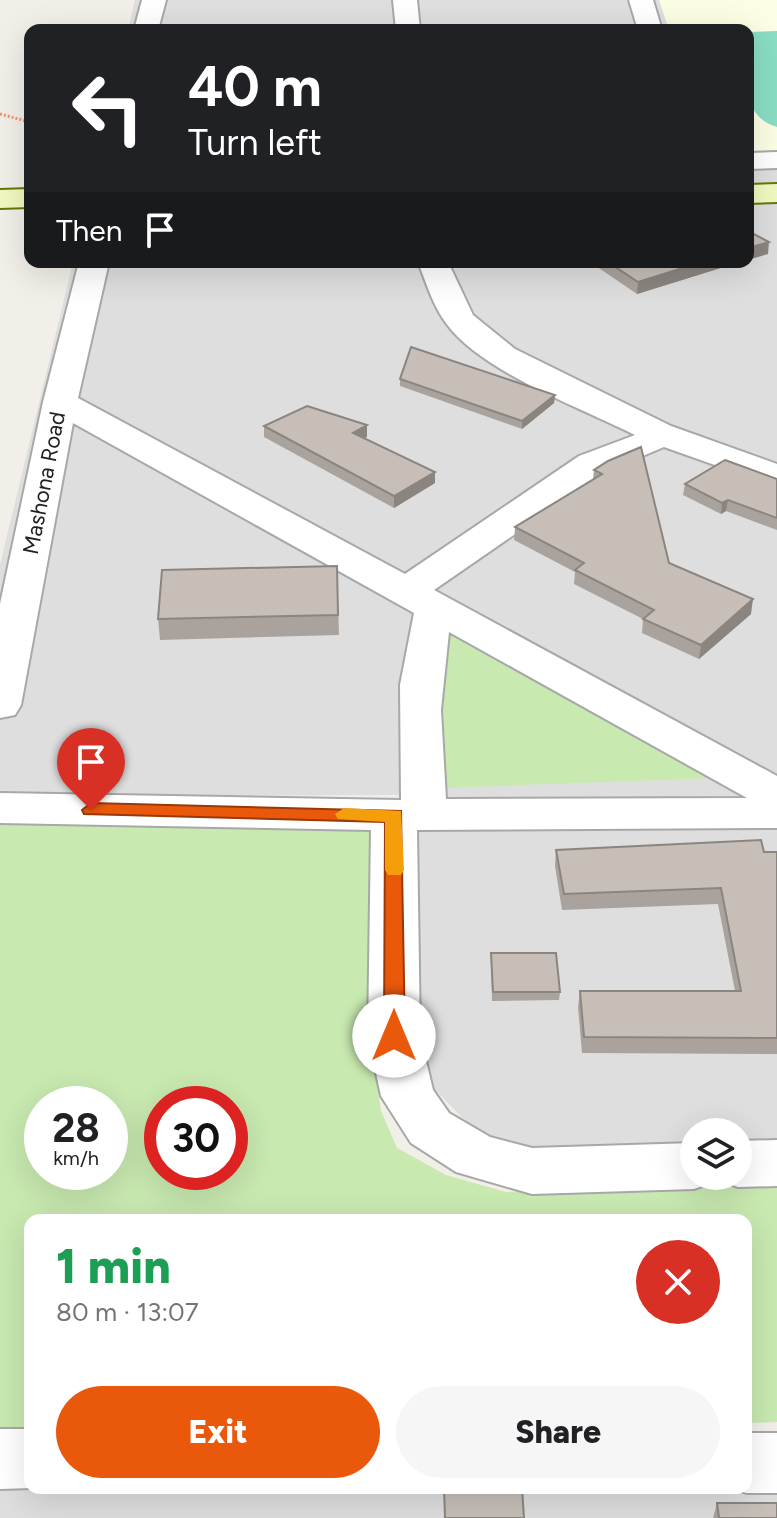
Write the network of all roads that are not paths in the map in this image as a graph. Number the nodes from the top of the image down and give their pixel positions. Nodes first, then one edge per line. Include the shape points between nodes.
1 (154, 0) edge
2 (405, 0) edge
3 (641, 0) edge
4 (148, 24) edge
5 (407, 24) edge
6 (648, 24) edge
7 (777, 160) edge
8 (754, 161) edge
9 (777, 193) edge
10 (754, 194) edge
11 (24, 198) edge
12 (0, 199) edge
13 (93, 268) edge
14 (436, 268) edge
15 (60, 402) junction
16 (659, 433) junction
17 (777, 476) edge
18 (422, 598) junction
19 (0, 705) edge
20 (777, 795) edge
21 (0, 808) edge
22 (777, 813) edge
23 (410, 815) junction
24 (777, 1163) edge
25 (752, 1164) edge
26 (680, 1166) edge
27 (0, 1459) edge
28 (24, 1459) edge
29 (752, 1463) edge
30 (777, 1463) edge

1 - 4 street
2 - 5 street
3 - 6 street
7 - 8 street
9 - 10 street
11 - 12 street
13 - 15 street, Mashona Road
14 - 16 street via 459,319 477,338
15 - 18 street
15 - 19 street, Mashona Road
16 - 17 street
16 - 18 street via 592,464
18 - 20 street
18 - 23 street
21 - 23 street
22 - 23 street
23 - 26 street via 394,1036 408,1096 430,1128 475,1156 532,1171
24 - 25 street
27 - 28 street
29 - 30 street

